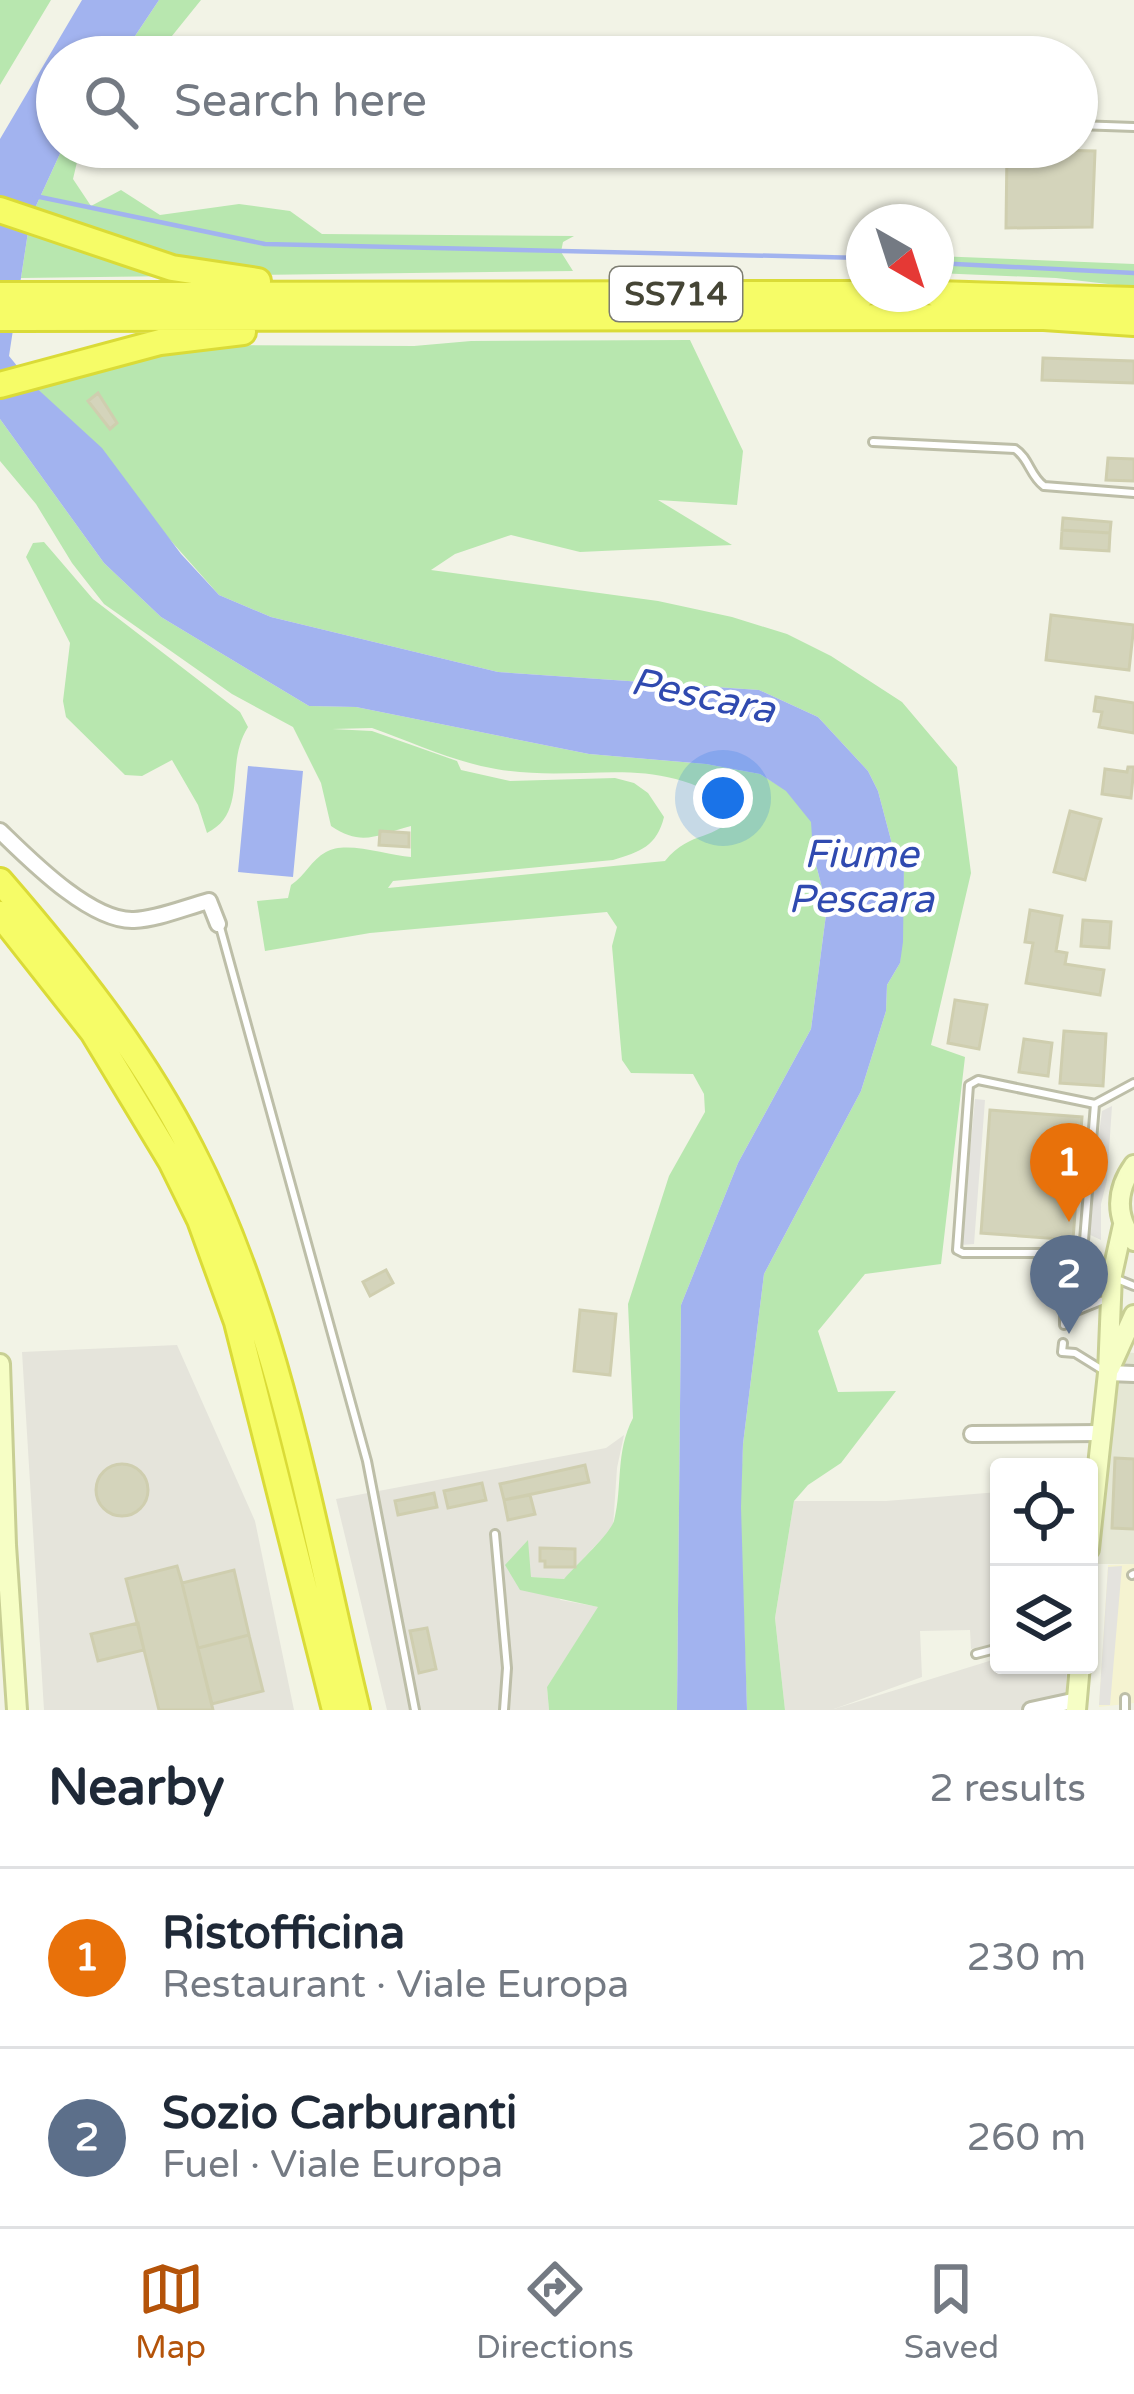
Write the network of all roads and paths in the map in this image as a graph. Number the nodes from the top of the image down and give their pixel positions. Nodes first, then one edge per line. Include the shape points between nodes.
1 (1098, 126) edge
2 (1134, 127) edge
3 (0, 210) edge
4 (846, 294) edge
5 (0, 295) edge
6 (954, 295) edge
7 (1134, 300) edge
8 (301, 306) junction
9 (0, 318) edge
10 (1134, 323) edge
11 (0, 385) edge
12 (873, 442) dead end
13 (1134, 493) edge
14 (0, 831) edge
15 (0, 881) edge
16 (0, 914) edge
17 (218, 924) joint
18 (37, 940) junction
19 (1134, 1083) edge
20 (1095, 1104) junction
21 (1133, 1165) edge
22 (1129, 1233) edge
23 (1083, 1253) junction
24 (1112, 1275) junction
25 (1134, 1286) edge
26 (1110, 1298) junction
27 (1134, 1315) edge
28 (1064, 1325) dead end
29 (1063, 1342) dead end
30 (0, 1364) edge
31 (1108, 1373) junction
32 (1134, 1374) edge
33 (1, 1421) edge
34 (1100, 1432) junction
35 (972, 1434) dead end
36 (1098, 1458) edge
37 (495, 1534) dead end
38 (3, 1545) edge
39 (990, 1650) edge
40 (976, 1654) dead end
41 (1078, 1674) edge
42 (1125, 1698) dead end
43 (1076, 1705) edge
44 (17, 1710) edge
45 (334, 1710) edge
46 (357, 1710) edge
47 (415, 1710) edge
48 (504, 1710) edge
49 (1031, 1710) edge
50 (1125, 1710) edge

1 - 2 lane
3 - 8 highway via 172,268 279,282
4 - 8 highway, SS714
5 - 8 highway, SS714
6 - 7 highway
8 - 9 highway, SS714
8 - 10 highway, SS714
8 - 11 highway via 280,330 160,342
12 - 13 lane via 1015,449 1044,486
14 - 17 street via 111,918 136,920 209,901
15 - 18 highway
16 - 18 highway
17 - 47 lane via 367,1461
18 - 45 highway via 200,1220 237,1322
18 - 46 highway via 97,999 161,1094 220,1210 288,1424
19 - 20 lane
20 - 23 lane
20 - 23 lane via 978,1080 969,1085 957,1250
21 - 22 main road via 1120,1196
22 - 24 main road
23 - 24 lane
24 - 25 lane
24 - 26 main road
26 - 28 lane via 1064,1316
26 - 31 main road
27 - 31 main road
29 - 31 lane via 1062,1352
30 - 33 main road
31 - 32 street
31 - 34 main road
33 - 38 main road
34 - 35 street
34 - 36 main road
37 - 48 lane
38 - 44 main road
39 - 40 lane
41 - 43 main road
42 - 50 lane
43 - 49 street

